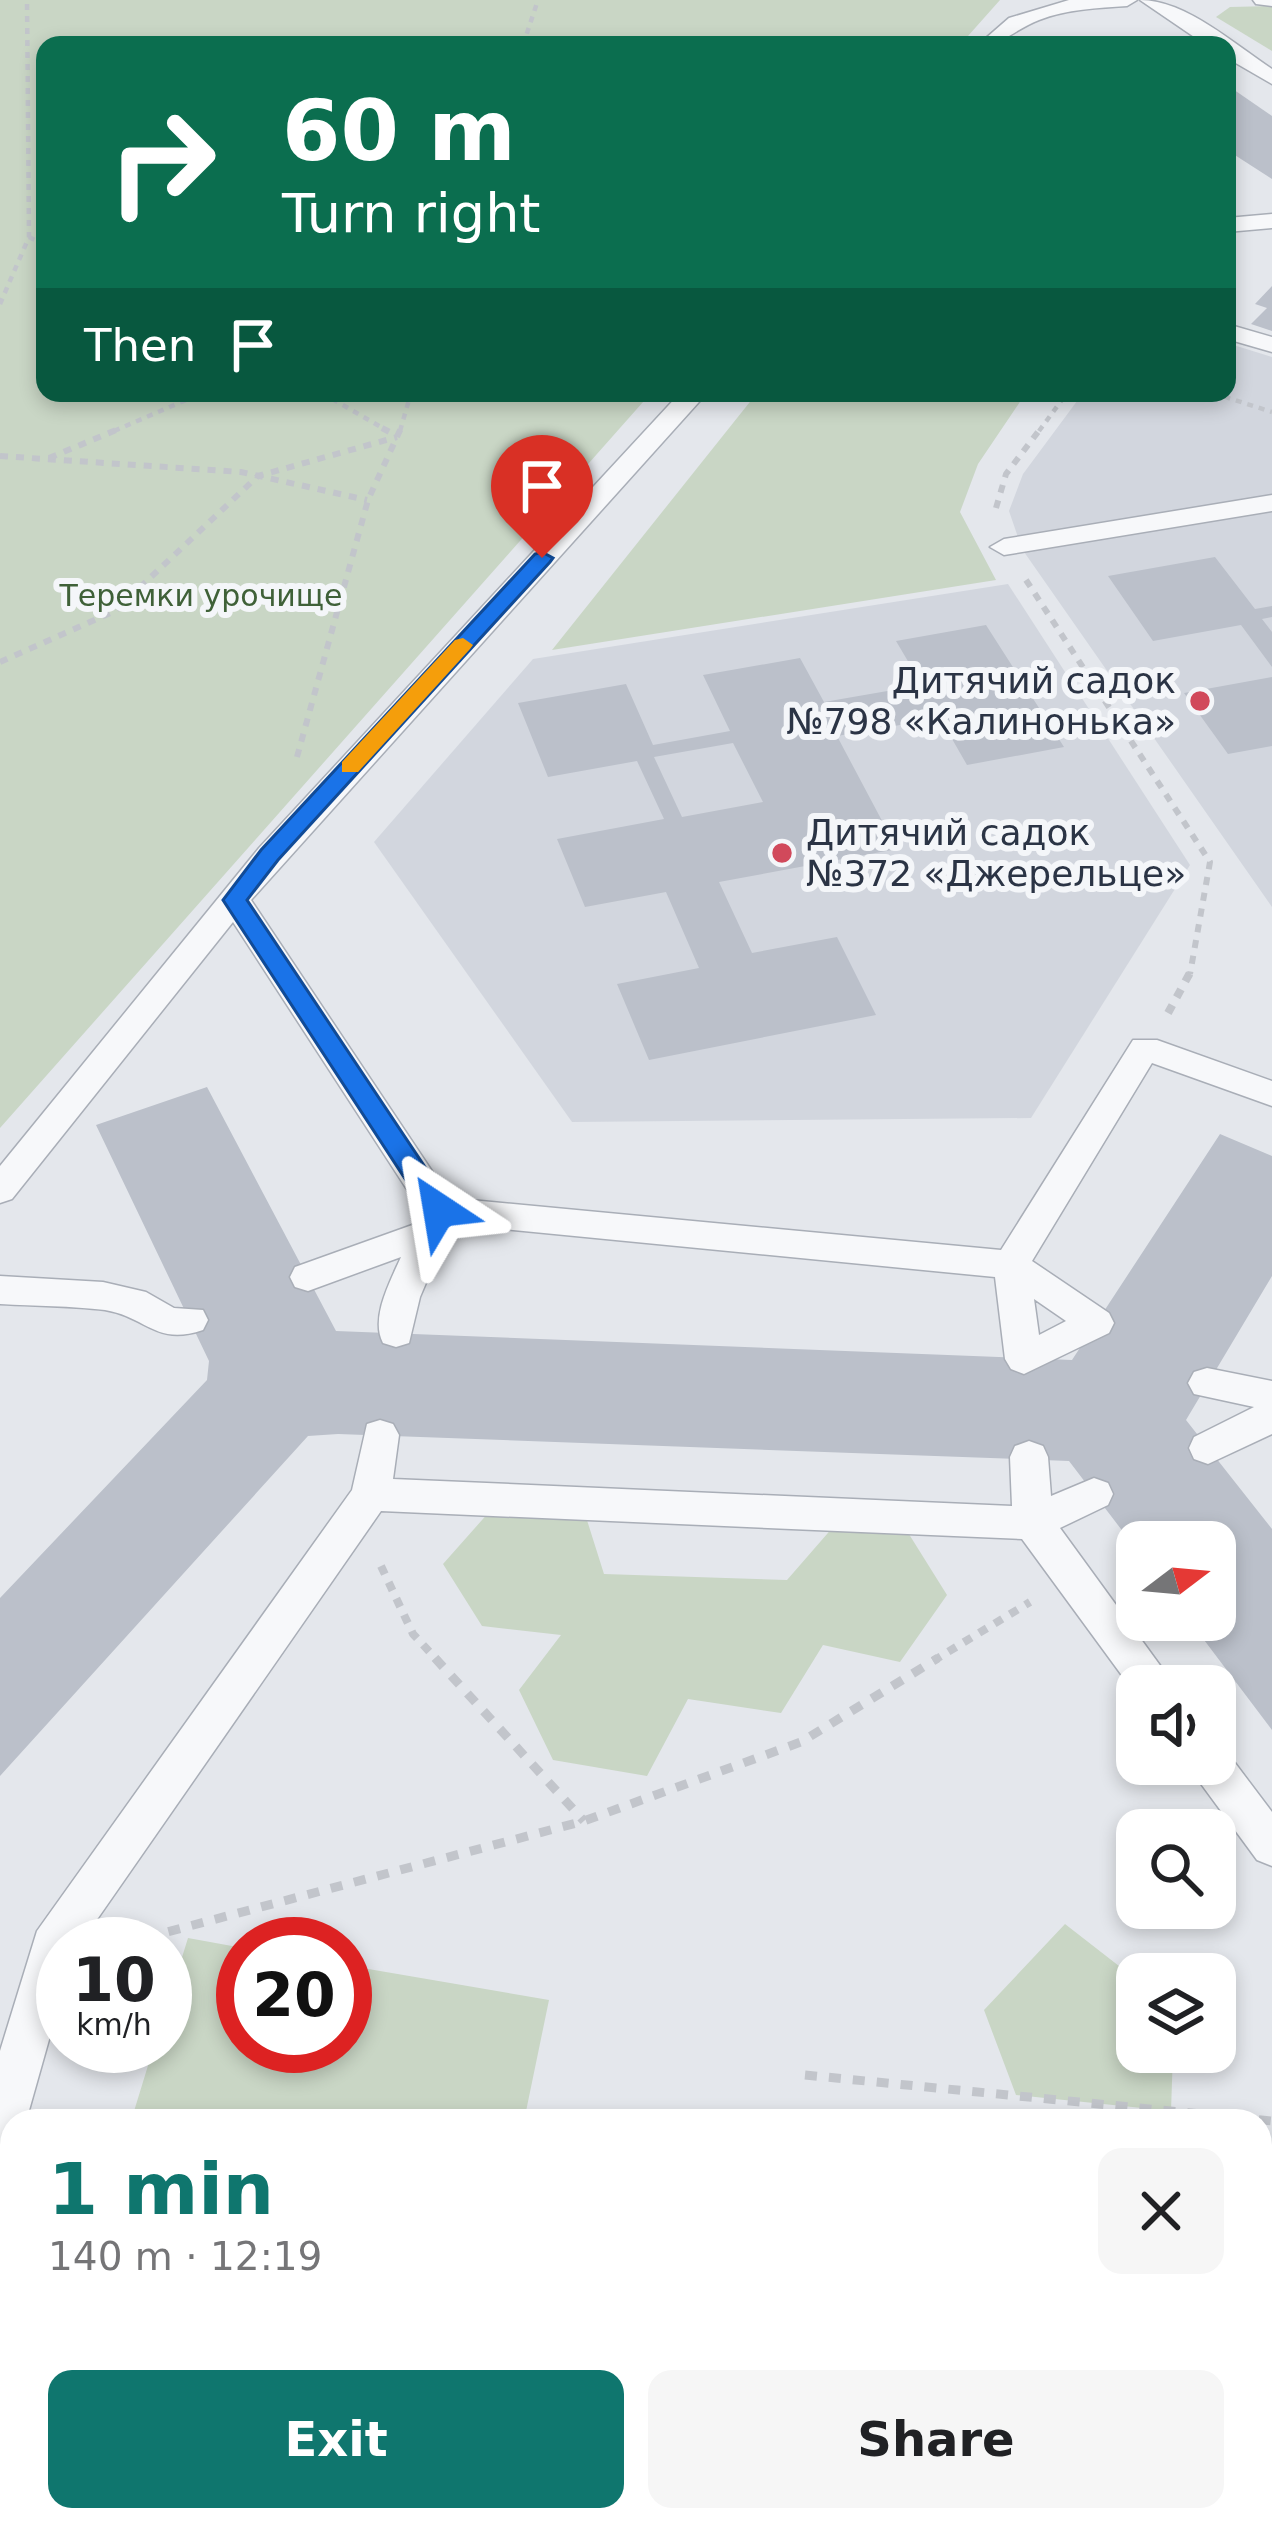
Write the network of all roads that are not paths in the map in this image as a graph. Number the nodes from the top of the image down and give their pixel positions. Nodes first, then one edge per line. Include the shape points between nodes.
1 (1127, 0) edge
2 (1150, 0) edge
3 (1262, 0) edge
4 (1272, 0) edge
5 (995, 36) edge
6 (1207, 36) edge
7 (1236, 55) edge
8 (1272, 78) edge
9 (1272, 221) edge
10 (1236, 224) edge
11 (1236, 334) edge
12 (1272, 346) edge
13 (686, 402) edge
14 (1272, 503) edge
15 (1004, 547) road end
16 (235, 900) junction
17 (1272, 1094) edge
18 (12, 1157) edge
19 (0, 1190) edge
20 (434, 1221) junction
21 (308, 1277) dead end
22 (0, 1290) edge
23 (190, 1320) dead end
24 (396, 1333) dead end
25 (1207, 1383) dead end
26 (1272, 1396) edge
27 (1272, 1416) edge
28 (380, 1435) dead end
29 (1208, 1448) dead end
30 (1029, 1457) dead end
31 (1094, 1495) dead end
32 (364, 1505) junction
33 (1033, 1523) junction
34 (1138, 1665) edge
35 (1227, 1785) edge
36 (1272, 1846) edge
37 (6, 2109) edge

1 - 5 lane via 1035,15
2 - 6 lane
3 - 4 lane
7 - 8 lane
9 - 10 lane
11 - 12 lane
13 - 16 lane
14 - 15 lane
16 - 18 lane
16 - 20 lane
17 - 20 lane via 1145,1048 1011,1265
18 - 19 lane
20 - 21 lane
20 - 24 lane via 401,1297
22 - 23 lane via 103,1296 133,1302 170,1324
25 - 26 lane
27 - 29 lane
28 - 32 lane
30 - 33 lane
31 - 33 lane
32 - 33 lane
32 - 37 lane via 53,1946
33 - 34 lane
35 - 36 lane

